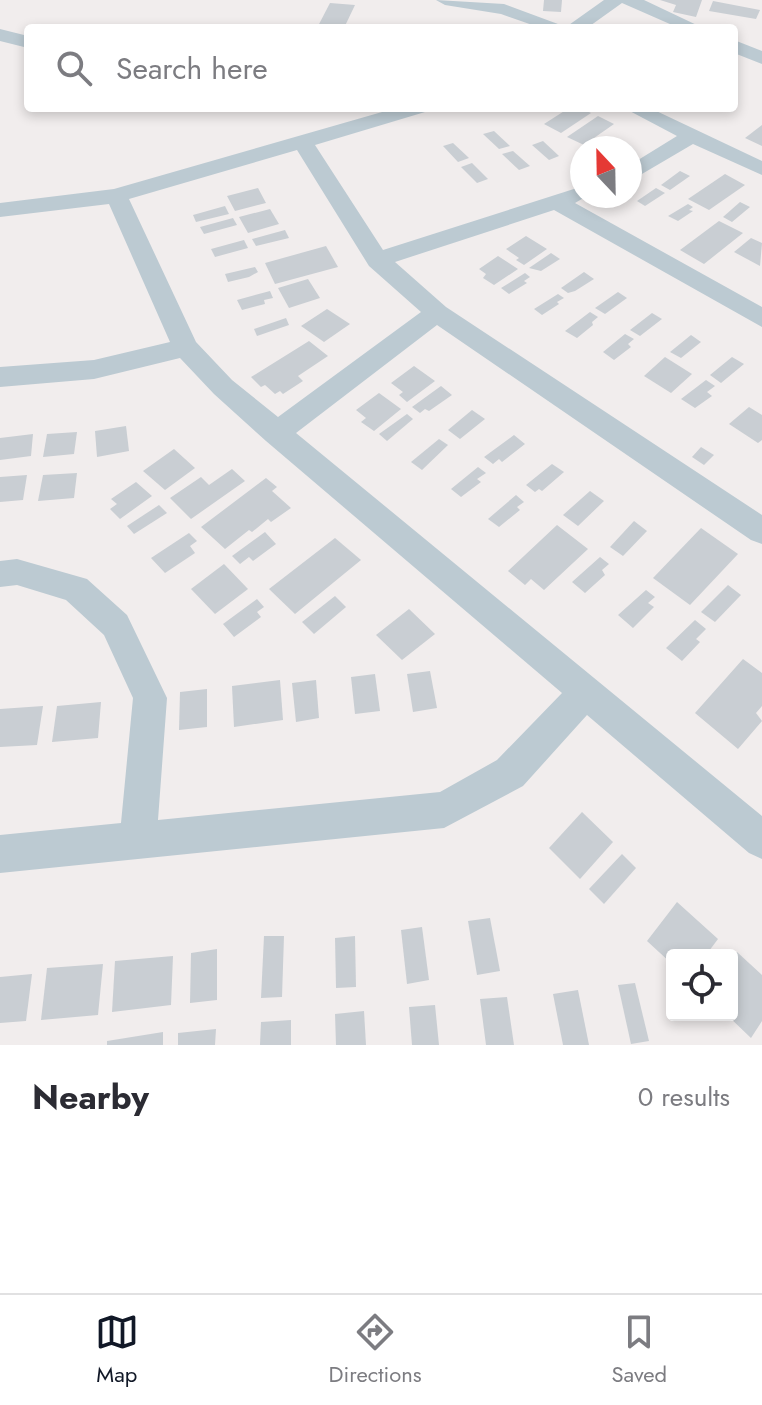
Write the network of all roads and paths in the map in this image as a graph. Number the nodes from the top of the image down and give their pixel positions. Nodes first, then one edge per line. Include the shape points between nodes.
1 (445, 0) edge
2 (616, 0) edge
3 (629, 0) edge
4 (547, 24) edge
5 (581, 24) edge
6 (685, 24) edge
7 (0, 35) edge
8 (24, 41) edge
9 (738, 48) edge
10 (762, 58) edge
11 (399, 112) edge
12 (643, 112) edge
13 (693, 135) junction
14 (303, 142) junction
15 (642, 167) edge
16 (762, 169) edge
17 (116, 196) junction
18 (570, 197) edge
19 (557, 202) junction
20 (0, 210) edge
21 (377, 260) junction
22 (437, 313) junction
23 (762, 318) edge
24 (185, 347) junction
25 (0, 377) edge
26 (276, 433) junction
27 (762, 531) edge
28 (0, 574) edge
29 (586, 692) junction
30 (138, 840) junction
31 (762, 840) edge
32 (0, 854) edge

1 - 4 street via 504,9
2 - 5 street
3 - 6 street
7 - 8 street
9 - 10 street
11 - 14 street
12 - 13 street
13 - 15 street
13 - 16 street
14 - 17 street
14 - 21 street
17 - 20 street
17 - 24 street
18 - 19 street
19 - 21 street
19 - 23 street
21 - 22 street
22 - 26 street
22 - 27 street
24 - 25 street via 144,362
24 - 26 street
26 - 29 street
28 - 30 street via 17,572 76,589 116,625 150,698
29 - 30 street via 510,773 444,810
29 - 31 street
30 - 32 street

